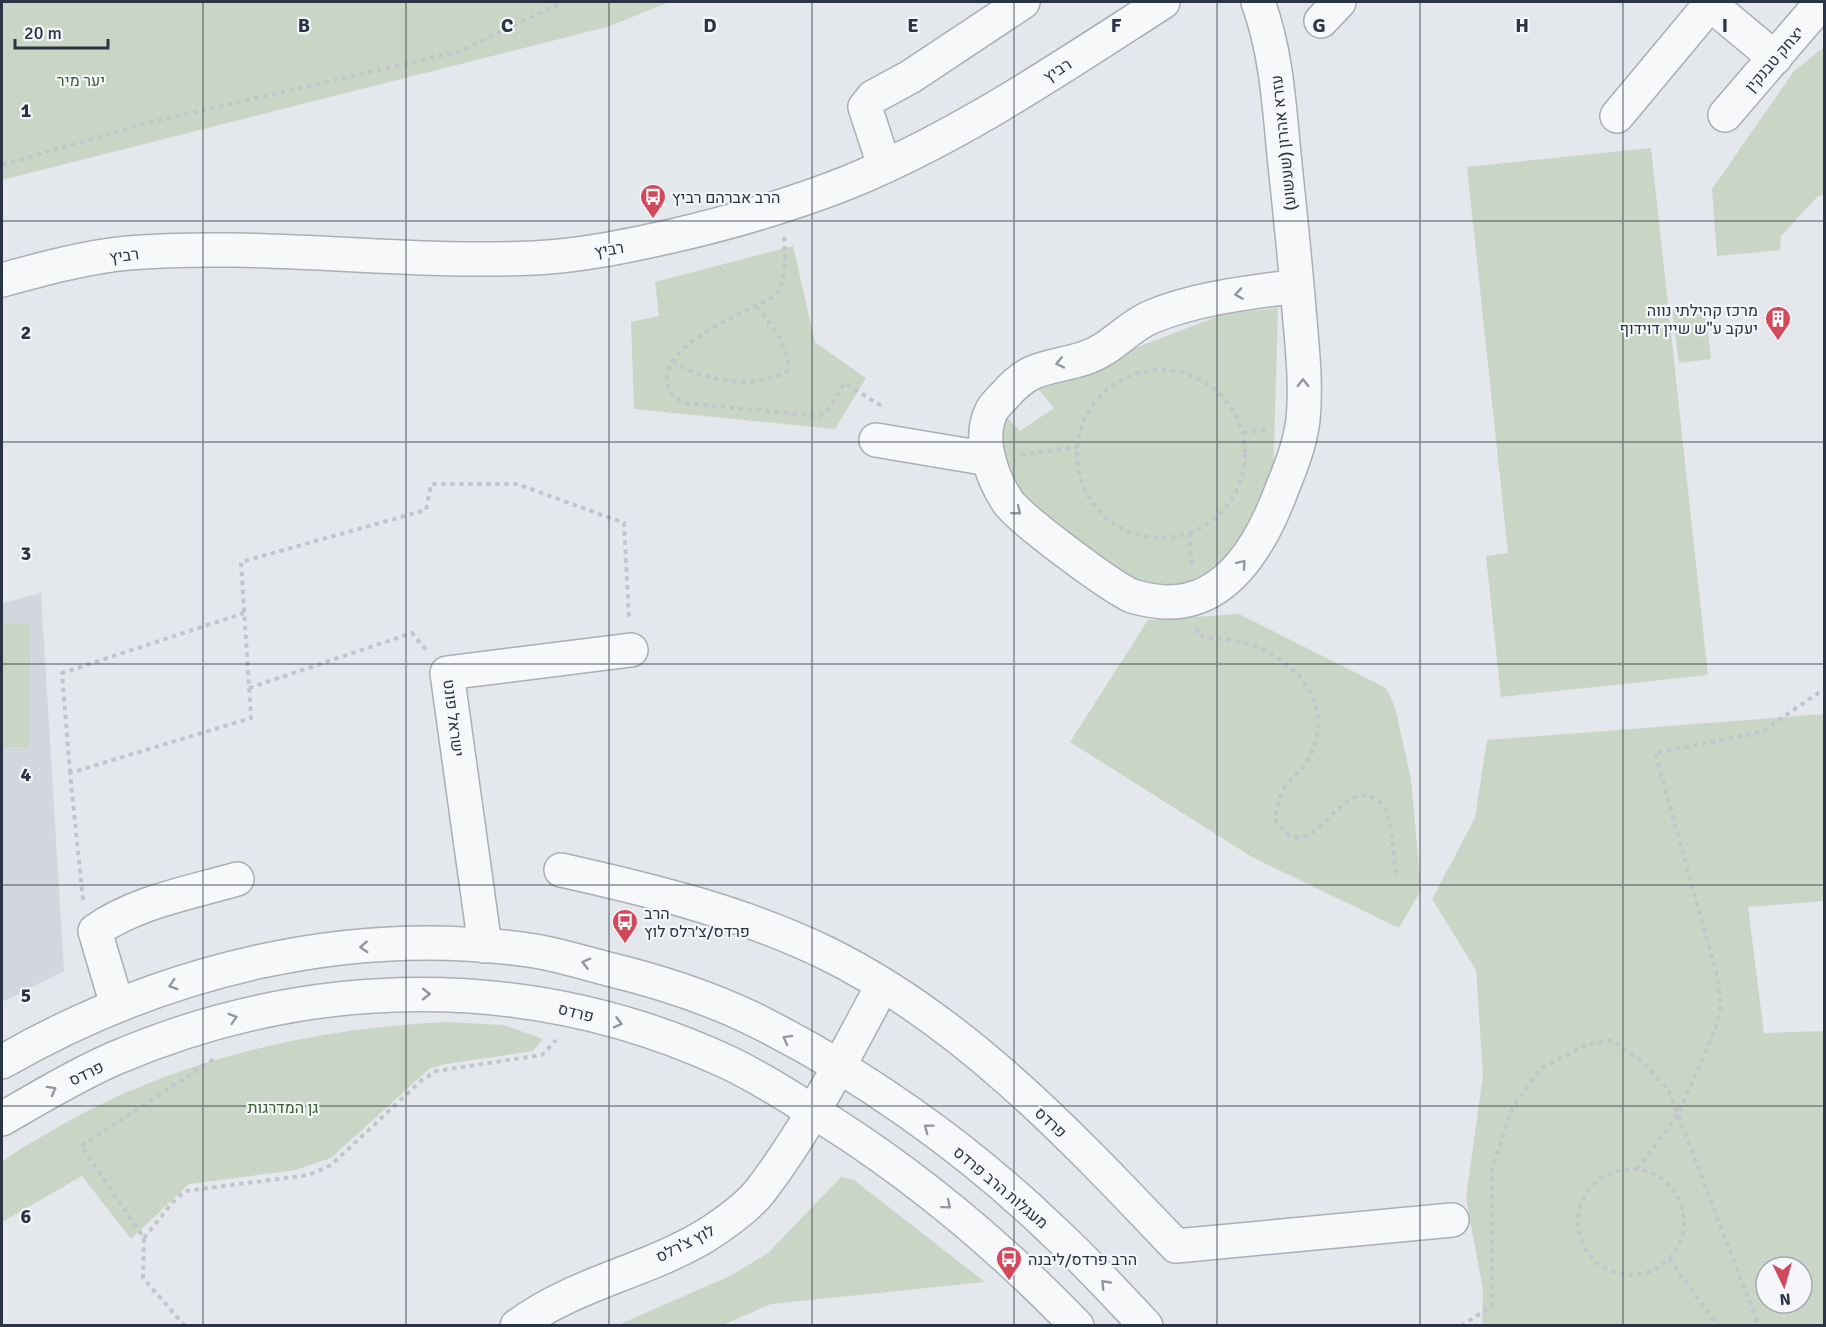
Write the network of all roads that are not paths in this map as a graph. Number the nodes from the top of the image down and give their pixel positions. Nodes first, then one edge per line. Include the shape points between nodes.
1 (1023, 2) edge
2 (1163, 2) edge
3 (1258, 2) edge
4 (1822, 2) edge
5 (1711, 3) edge
6 (1774, 58) junction
7 (1725, 115) dead end
8 (1617, 116) dead end
9 (884, 165) junction
10 (2, 280) edge
11 (1297, 286) junction
12 (876, 440) road end
13 (989, 459) junction
14 (631, 650) road end
15 (561, 870) dead end
16 (237, 879) dead end
17 (485, 946) junction
18 (882, 986) junction
19 (117, 1005) junction
20 (2, 1062) edge
21 (838, 1068) junction
22 (813, 1111) junction
23 (2, 1119) edge
24 (1452, 1220) dead end
25 (517, 1326) edge
26 (1077, 1326) edge
27 (1146, 1326) edge

1 - 9 street via 873,98 865,107
2 - 9 street, רביץ via 1032,86
3 - 11 street, עזרא אהרון (שעשוע) via 1269,33 1276,73
4 - 6 street, יצחק טבנקין
5 - 6 street
5 - 8 street
6 - 7 street, יצחק טבנקין
9 - 10 street, רביץ via 744,219 614,249 536,258 442,260 196,249 124,254
11 -> 13 street, עזרא אהרון (שעשוע) via 1215,298 1149,317 1102,351 1035,370 1014,385 991,410
13 -> 11 street, עזרא אהרון (שעשוע) via 996,483 1011,506 1111,584 1135,597 1167,602 1195,597 1228,579 1247,558 1271,516 1303,423
12 - 13 street
14 - 17 street, ישראל פונט via 447,673
15 - 18 street, פרדס via 635,887 766,929 828,954
16 - 19 street via 133,910 95,931
17 -> 19 street via 410,944 292,954 233,967
21 -> 17 street via 750,1018 682,991 537,951
18 - 21 street, לוץ צ'רלס
18 - 24 street, פרדס via 954,1032 1115,1182 1176,1246
19 - 20 street
21 - 22 street, לוץ צ'רלס
27 -> 21 street, מעגלות הרב פרדס via 1051,1228 904,1109
23 -> 22 street, פרדס via 113,1059 245,1015 367,996 461,994 529,1000 665,1037 728,1062
22 - 25 street, לוץ צ'רלס via 760,1191 705,1236 591,1283 535,1312
22 -> 26 street, פרדס via 875,1150 941,1200 1017,1264

